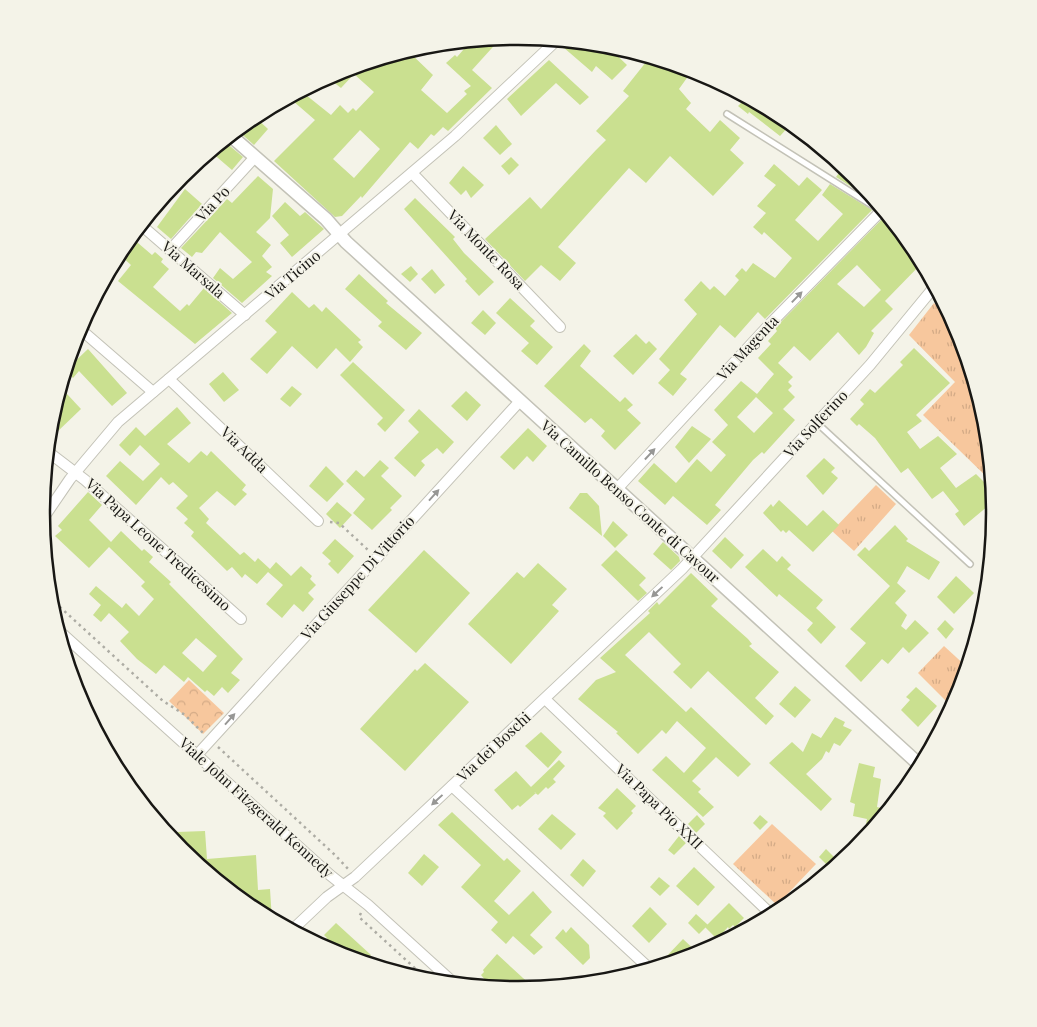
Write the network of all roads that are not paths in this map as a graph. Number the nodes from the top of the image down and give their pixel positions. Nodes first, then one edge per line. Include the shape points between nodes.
1 (550, 46) edge
2 (727, 114) dead end
3 (235, 140) edge
4 (255, 158) junction
5 (412, 173) junction
6 (867, 201) edge
7 (878, 214) edge
8 (146, 229) edge
9 (340, 235) junction
10 (170, 250) junction
11 (931, 291) edge
12 (245, 315) junction
13 (560, 327) dead end
14 (86, 334) edge
15 (169, 379) junction
16 (153, 392) junction
17 (520, 401) junction
18 (817, 423) junction
19 (54, 456) edge
20 (75, 473) junction
21 (616, 489) junction
22 (50, 508) edge
23 (318, 521) road end
24 (691, 557) junction
25 (970, 564) dead end
26 (241, 619) dead end
27 (67, 638) edge
28 (545, 699) junction
29 (197, 755) junction
30 (916, 761) edge
31 (452, 786) junction
32 (343, 886) junction
33 (767, 910) edge
34 (296, 926) edge
35 (644, 965) edge
36 (447, 976) edge

1 - 5 street, Via Ticino
2 - 6 lane
3 - 4 street, Via Camillo Benso Conte di Cavour
4 - 9 street, Via Camillo Benso Conte di Cavour
4 - 10 street, Via Po
5 - 9 street, Via Ticino
5 - 13 street, Via Monte Rosa
21 -> 7 street, Via Magenta
8 - 10 street, Via Marsala
9 - 12 street, Via Ticino
9 - 17 street, Via Camillo Benso Conte di Cavour
10 - 12 street, Via Marsala
11 - 18 street, Via Solferino
12 - 15 street, Via Ticino
14 - 16 street
15 - 16 street, Via Ticino
15 - 23 street, Via Adda
16 - 20 street, Via Ticino via 118,422
17 - 21 street, Via Camillo Benso Conte di Cavour
29 -> 17 street, Via Giuseppe Di Vittorio
18 - 24 street, Via Solferino
18 - 25 lane
19 - 20 street, Via Papa Leone Tredicesimo
20 - 22 street, Via Ticino
20 - 26 street, Via Papa Leone Tredicesimo
21 - 24 street, Via Camillo Benso Conte di Cavour
24 -> 28 street, Via dei Boschi
24 - 30 street, Via Camillo Benso Conte di Cavour
27 - 29 street, Viale John Fitzgerald Kennedy
28 - 31 street, Via dei Boschi
28 - 33 street, Via Papa Pio XXII
29 - 32 street, Viale John Fitzgerald Kennedy
31 -> 32 street, Via dei Boschi
31 - 35 street
32 - 34 street, Via dei Boschi
32 - 36 street, Viale John Fitzgerald Kennedy

